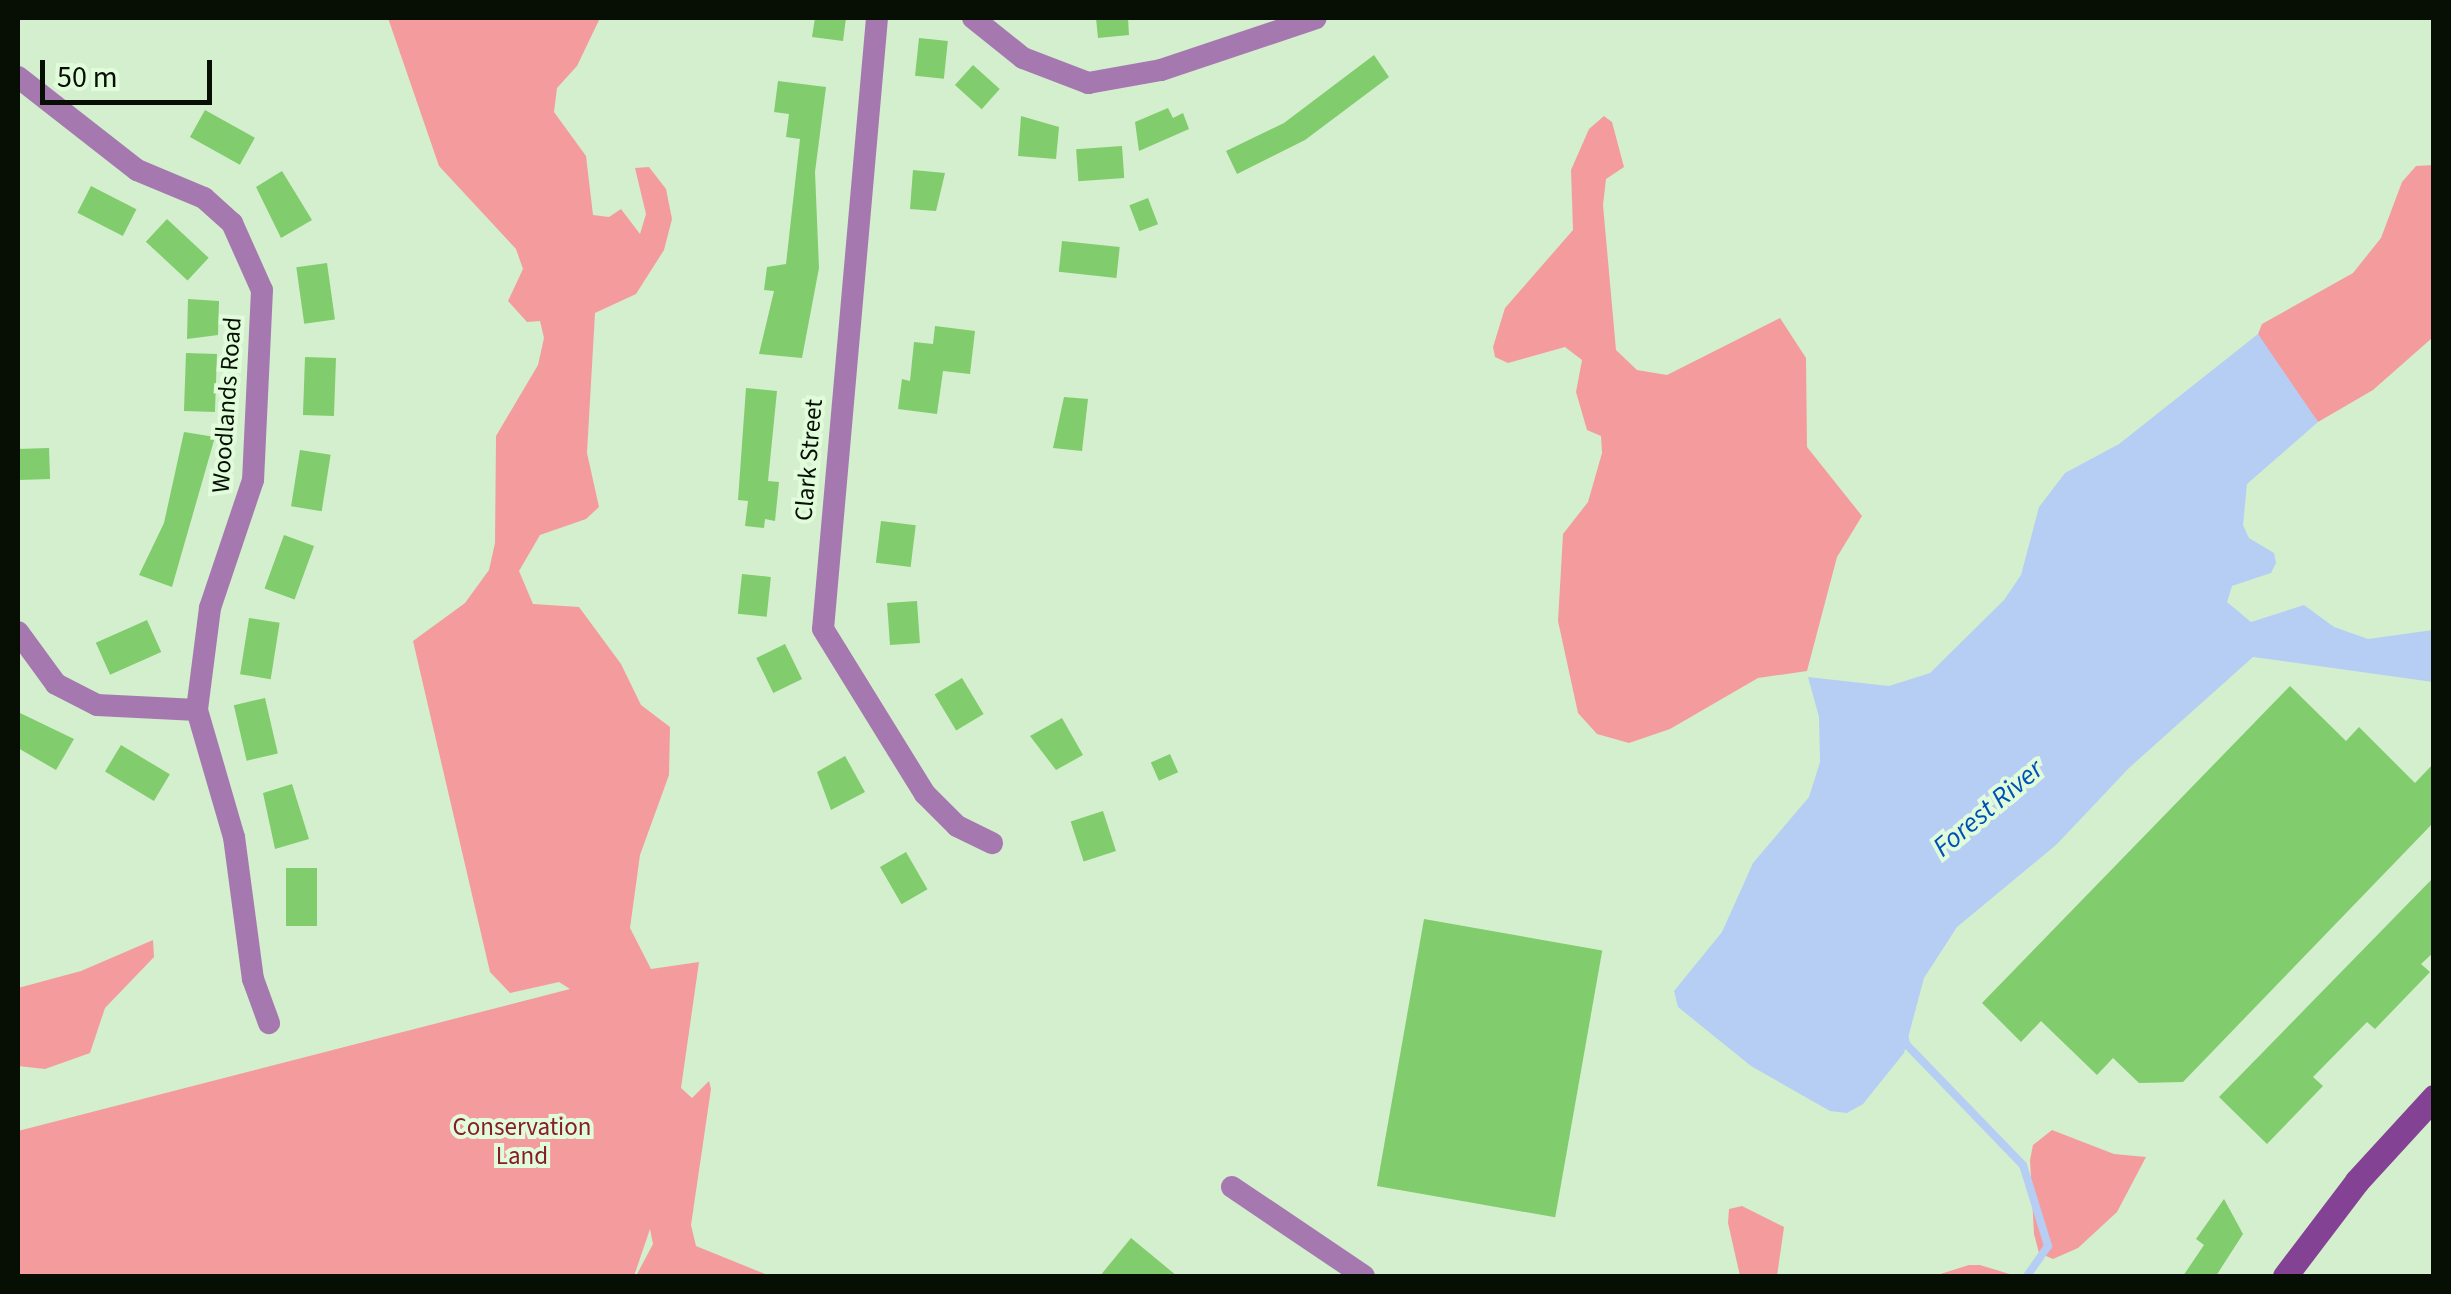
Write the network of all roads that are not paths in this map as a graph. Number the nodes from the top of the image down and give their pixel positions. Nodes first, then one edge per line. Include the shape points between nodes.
1 (878, 18) edge
2 (973, 18) edge
3 (1316, 18) edge
4 (18, 77) edge
5 (18, 632) edge
6 (196, 710) junction
7 (992, 842) dead end
8 (269, 1023) dead end
9 (2434, 1096) edge
10 (1232, 1187) dead end
11 (1364, 1276) edge
12 (2285, 1276) edge

1 - 7 street, Clark Street via 823,629 925,794 956,826
2 - 3 street via 1022,58 1088,83 1161,70
4 - 6 street, Woodlands Road via 137,170 204,198 232,223 262,290 253,480 210,608
5 - 6 street via 56,684 97,705
6 - 8 street, Woodlands Road via 234,837 250,965
9 - 12 street
10 - 11 street

